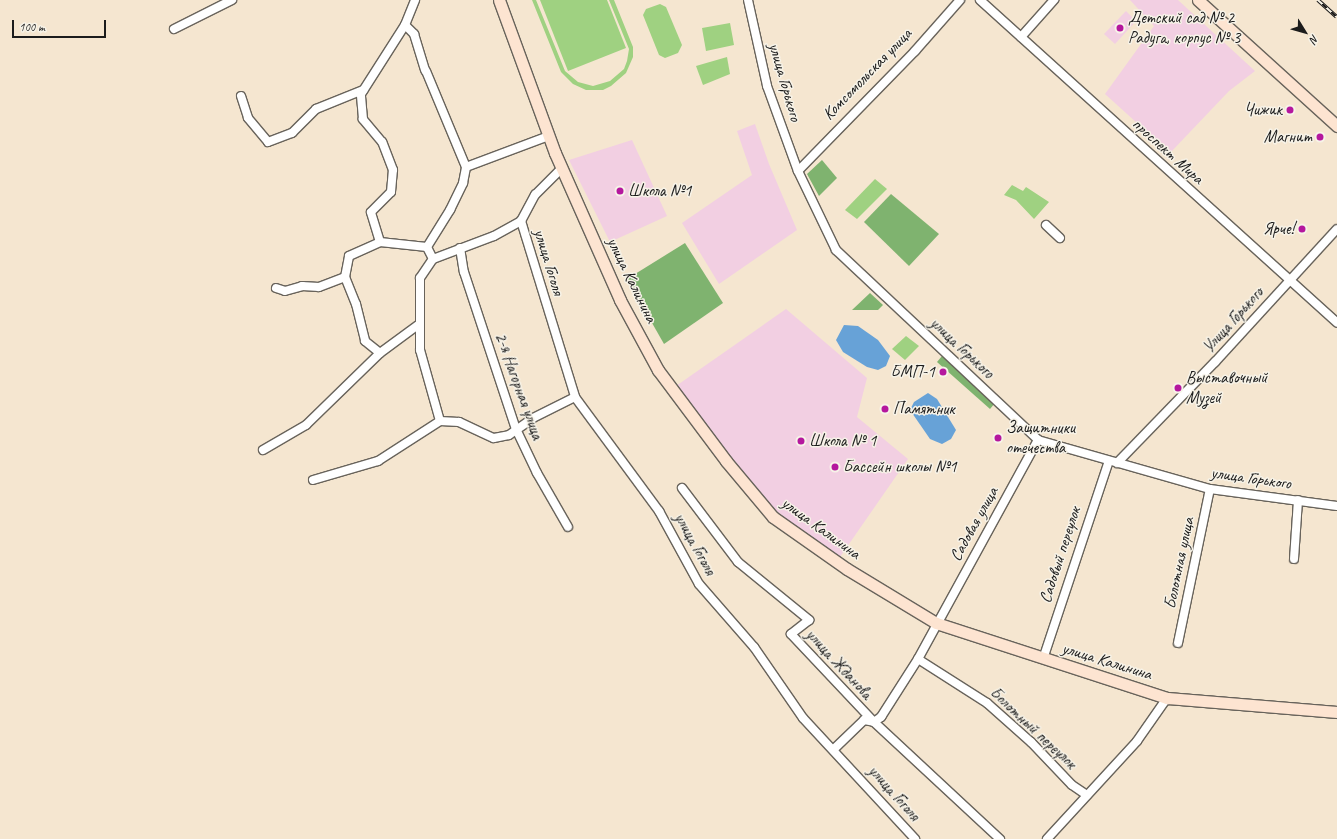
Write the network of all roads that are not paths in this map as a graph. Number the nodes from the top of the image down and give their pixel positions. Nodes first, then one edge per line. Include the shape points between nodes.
1 (232, 0) edge
2 (415, 0) edge
3 (499, 0) edge
4 (748, 0) edge
5 (960, 0) edge
6 (980, 0) edge
7 (1054, 0) edge
8 (1198, 0) edge
9 (405, 25) junction
10 (174, 29) dead end
11 (1021, 37) junction
12 (363, 90) junction
13 (241, 96) dead end
14 (1337, 126) edge
15 (549, 136) junction
16 (466, 167) junction
17 (562, 168) junction
18 (798, 171) junction
19 (521, 221) junction
20 (1046, 225) dead end
21 (1337, 230) edge
22 (1060, 238) dead end
23 (380, 242) junction
24 (427, 247) junction
25 (460, 248) junction
26 (432, 259) junction
27 (345, 277) junction
28 (1289, 280) junction
29 (276, 288) dead end
30 (1337, 324) edge
31 (418, 325) junction
32 (380, 353) junction
33 (575, 397) junction
34 (440, 421) junction
35 (516, 429) junction
36 (1038, 440) junction
37 (264, 450) dead end
38 (1113, 462) junction
39 (313, 480) dead end
40 (682, 488) dead end
41 (1210, 489) junction
42 (1298, 500) junction
43 (1337, 506) edge
44 (568, 527) dead end
45 (1294, 559) dead end
46 (936, 623) junction
47 (1178, 643) dead end
48 (918, 659) junction
49 (1043, 659) junction
50 (1167, 698) junction
51 (1337, 712) edge
52 (874, 722) junction
53 (834, 749) junction
54 (1087, 795) junction
55 (915, 839) edge
56 (1000, 839) edge
57 (1047, 839) edge

1 - 10 street
2 - 9 street
3 - 15 street, улица Калинина
4 - 18 street, улица Горького via 767,86
5 - 18 street, Комсомольская улица via 915,51
6 - 11 street, проспект Мира
7 - 11 street
8 - 14 street
9 - 12 street
9 - 16 street via 414,34 426,71
11 - 28 street, проспект Мира
12 - 13 street via 316,109 292,133 268,142 248,118
12 - 23 street via 360,94 363,119 382,142 393,170 391,192 371,212
15 - 16 street
15 - 17 street, улица Калинина
16 - 24 street via 463,183 450,210
17 - 19 street via 535,195
17 - 46 street, улица Калинина via 620,300 658,370 726,461 773,517 847,569
18 - 36 street, улица Горького via 836,250
19 - 25 street via 494,236
19 - 33 street, улица Гоголя
20 - 22 street
21 - 28 street, Улица Горького
23 - 24 street
23 - 27 street via 349,256
24 - 26 street
25 - 26 street
25 - 35 street, 2-я Нагорная улица via 468,286
26 - 31 street via 420,278
27 - 29 street via 319,287 302,286 285,291
27 - 32 street via 356,304 365,341
28 - 30 street, проспект Мира
28 - 38 street, Улица Горького via 1215,362
31 - 32 street
31 - 34 street via 420,350
32 - 37 street via 306,425
33 - 35 street
33 - 53 street, улица Гоголя via 659,511 699,584 754,647 803,718
34 - 35 street via 459,422 494,438 509,435
34 - 39 street via 378,461
35 - 44 street, 2-я Нагорная улица via 537,473
36 - 38 street, улица Горького
36 - 46 street, Садовая улица
38 - 41 street, улица Горького
38 - 49 street, Садовый переулок
40 - 52 street, улица Жданова via 738,562 809,620 791,634
41 - 42 street, улица Горького
41 - 47 street, Болотная улица
42 - 43 street, улица Горького
42 - 45 street
46 - 48 street, Садовая улица
46 - 49 street, улица Калинина
48 - 52 street, Садовая улица via 881,717
48 - 54 street, Болотный переулок via 987,703 1032,742 1072,785
49 - 50 street, улица Калинина
50 - 51 street, улица Калинина
50 - 54 street via 1137,741
52 - 53 street via 864,720
52 - 56 street, улица Жданова
53 - 55 street, улица Гоголя
54 - 57 street

